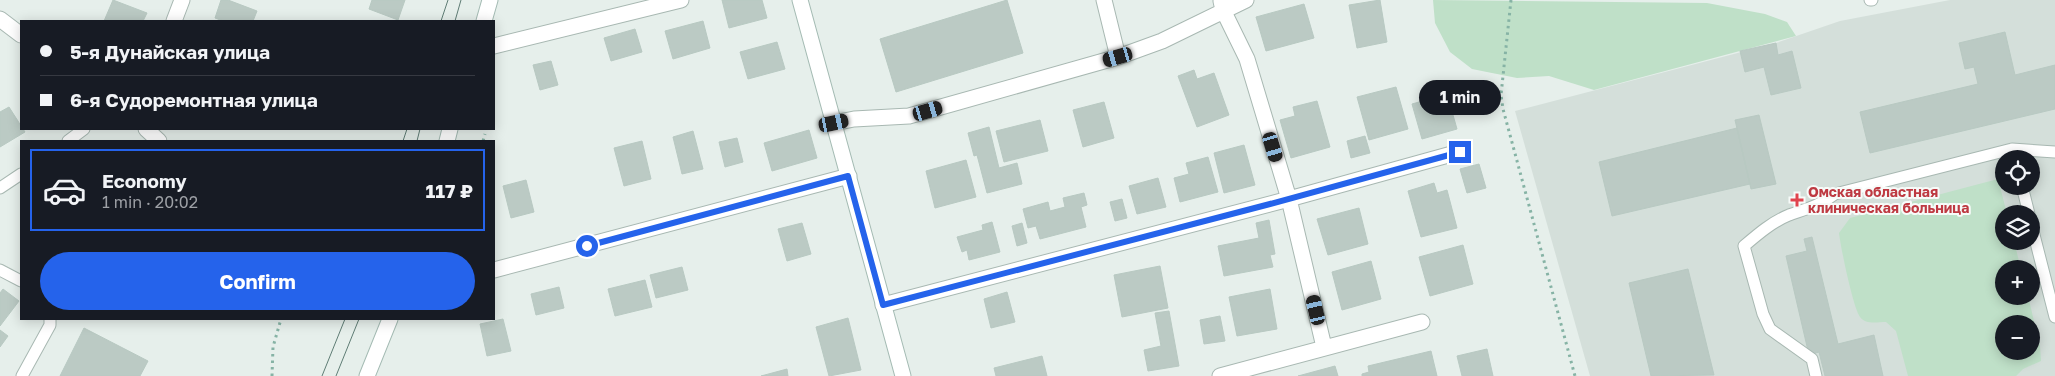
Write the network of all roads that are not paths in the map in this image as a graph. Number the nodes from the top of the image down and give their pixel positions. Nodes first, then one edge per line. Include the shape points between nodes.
1 (182, 0) edge
2 (490, 0) edge
3 (681, 0) edge
4 (800, 0) edge
5 (1104, 0) edge
6 (1246, 0) edge
7 (1222, 5) edge
8 (0, 19) edge
9 (174, 20) edge
10 (484, 20) edge
11 (20, 34) edge
12 (495, 46) edge
13 (1118, 57) junction
14 (834, 123) junction
15 (83, 130) edge
16 (147, 130) edge
17 (69, 140) edge
18 (158, 140) edge
19 (1460, 152) dead end
20 (2055, 152) edge
21 (2040, 153) edge
22 (1995, 158) edge
23 (20, 175) edge
24 (848, 176) junction
25 (0, 188) edge
26 (1289, 199) junction
27 (2038, 250) edge
28 (0, 270) edge
29 (495, 270) edge
30 (20, 281) edge
31 (883, 305) junction
32 (2055, 317) edge
33 (50, 320) edge
34 (390, 320) edge
35 (1422, 322) dead end
36 (1324, 347) junction
37 (22, 376) edge
38 (367, 376) edge
39 (903, 376) edge
40 (1220, 376) edge
41 (1816, 376) edge

1 - 9 street
2 - 10 street
3 - 12 street
4 - 14 street
5 - 13 street
6 - 7 street
7 - 13 street via 1162,41
7 - 26 street via 1247,59
8 - 11 street
13 - 14 street via 909,116
14 - 24 street
15 - 17 lane
16 - 18 street
19 - 26 street
20 - 21 lane
22 - 41 lane via 1835,194 1823,204 1788,216 1763,230 1744,246 1770,329 1812,359
23 - 25 lane
24 - 29 street
24 - 31 street
26 - 31 street
26 - 36 street
27 - 32 lane
28 - 30 lane
31 - 39 street
33 - 37 lane
34 - 38 street
35 - 36 street
36 - 40 street

